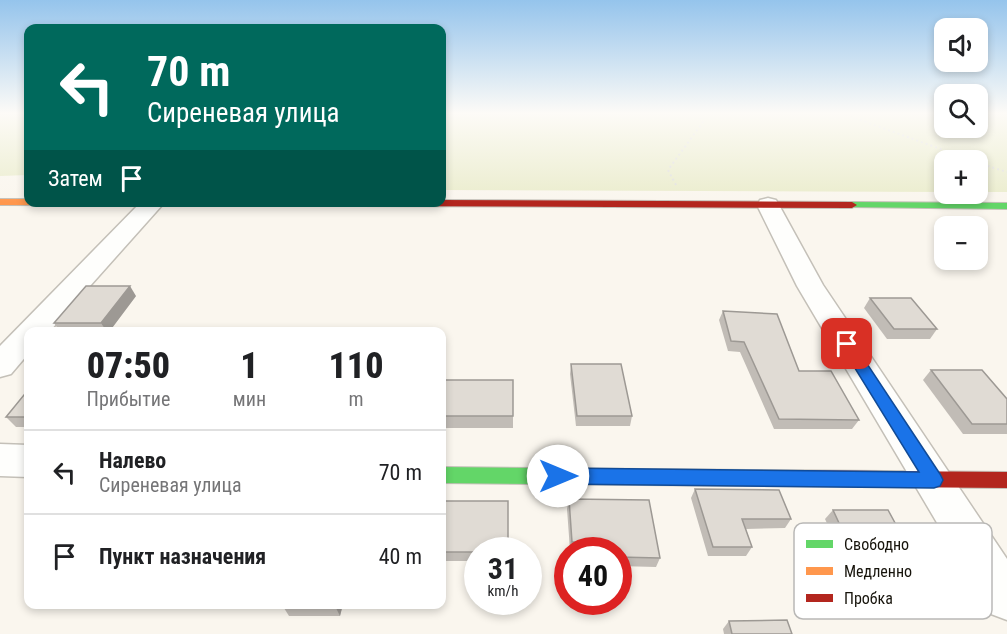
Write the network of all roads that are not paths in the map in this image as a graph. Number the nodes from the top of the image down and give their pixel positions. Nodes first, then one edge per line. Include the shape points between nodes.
1 (0, 202) edge
2 (24, 202) edge
3 (446, 204) edge
4 (768, 205) junction
5 (1007, 206) edge
6 (149, 207) edge
7 (37, 327) edge
8 (24, 339) edge
9 (0, 366) edge
10 (0, 460) edge
11 (24, 461) edge
12 (446, 475) edge
13 (934, 480) junction
14 (1007, 480) edge
15 (961, 523) edge
16 (992, 574) edge
17 (1007, 598) edge

1 - 2 main road
3 - 4 main road
4 - 5 main road
4 - 13 street via 810,286
6 - 7 street
8 - 9 street
10 - 11 street
12 - 13 main road
13 - 14 main road
13 - 15 street
16 - 17 street

